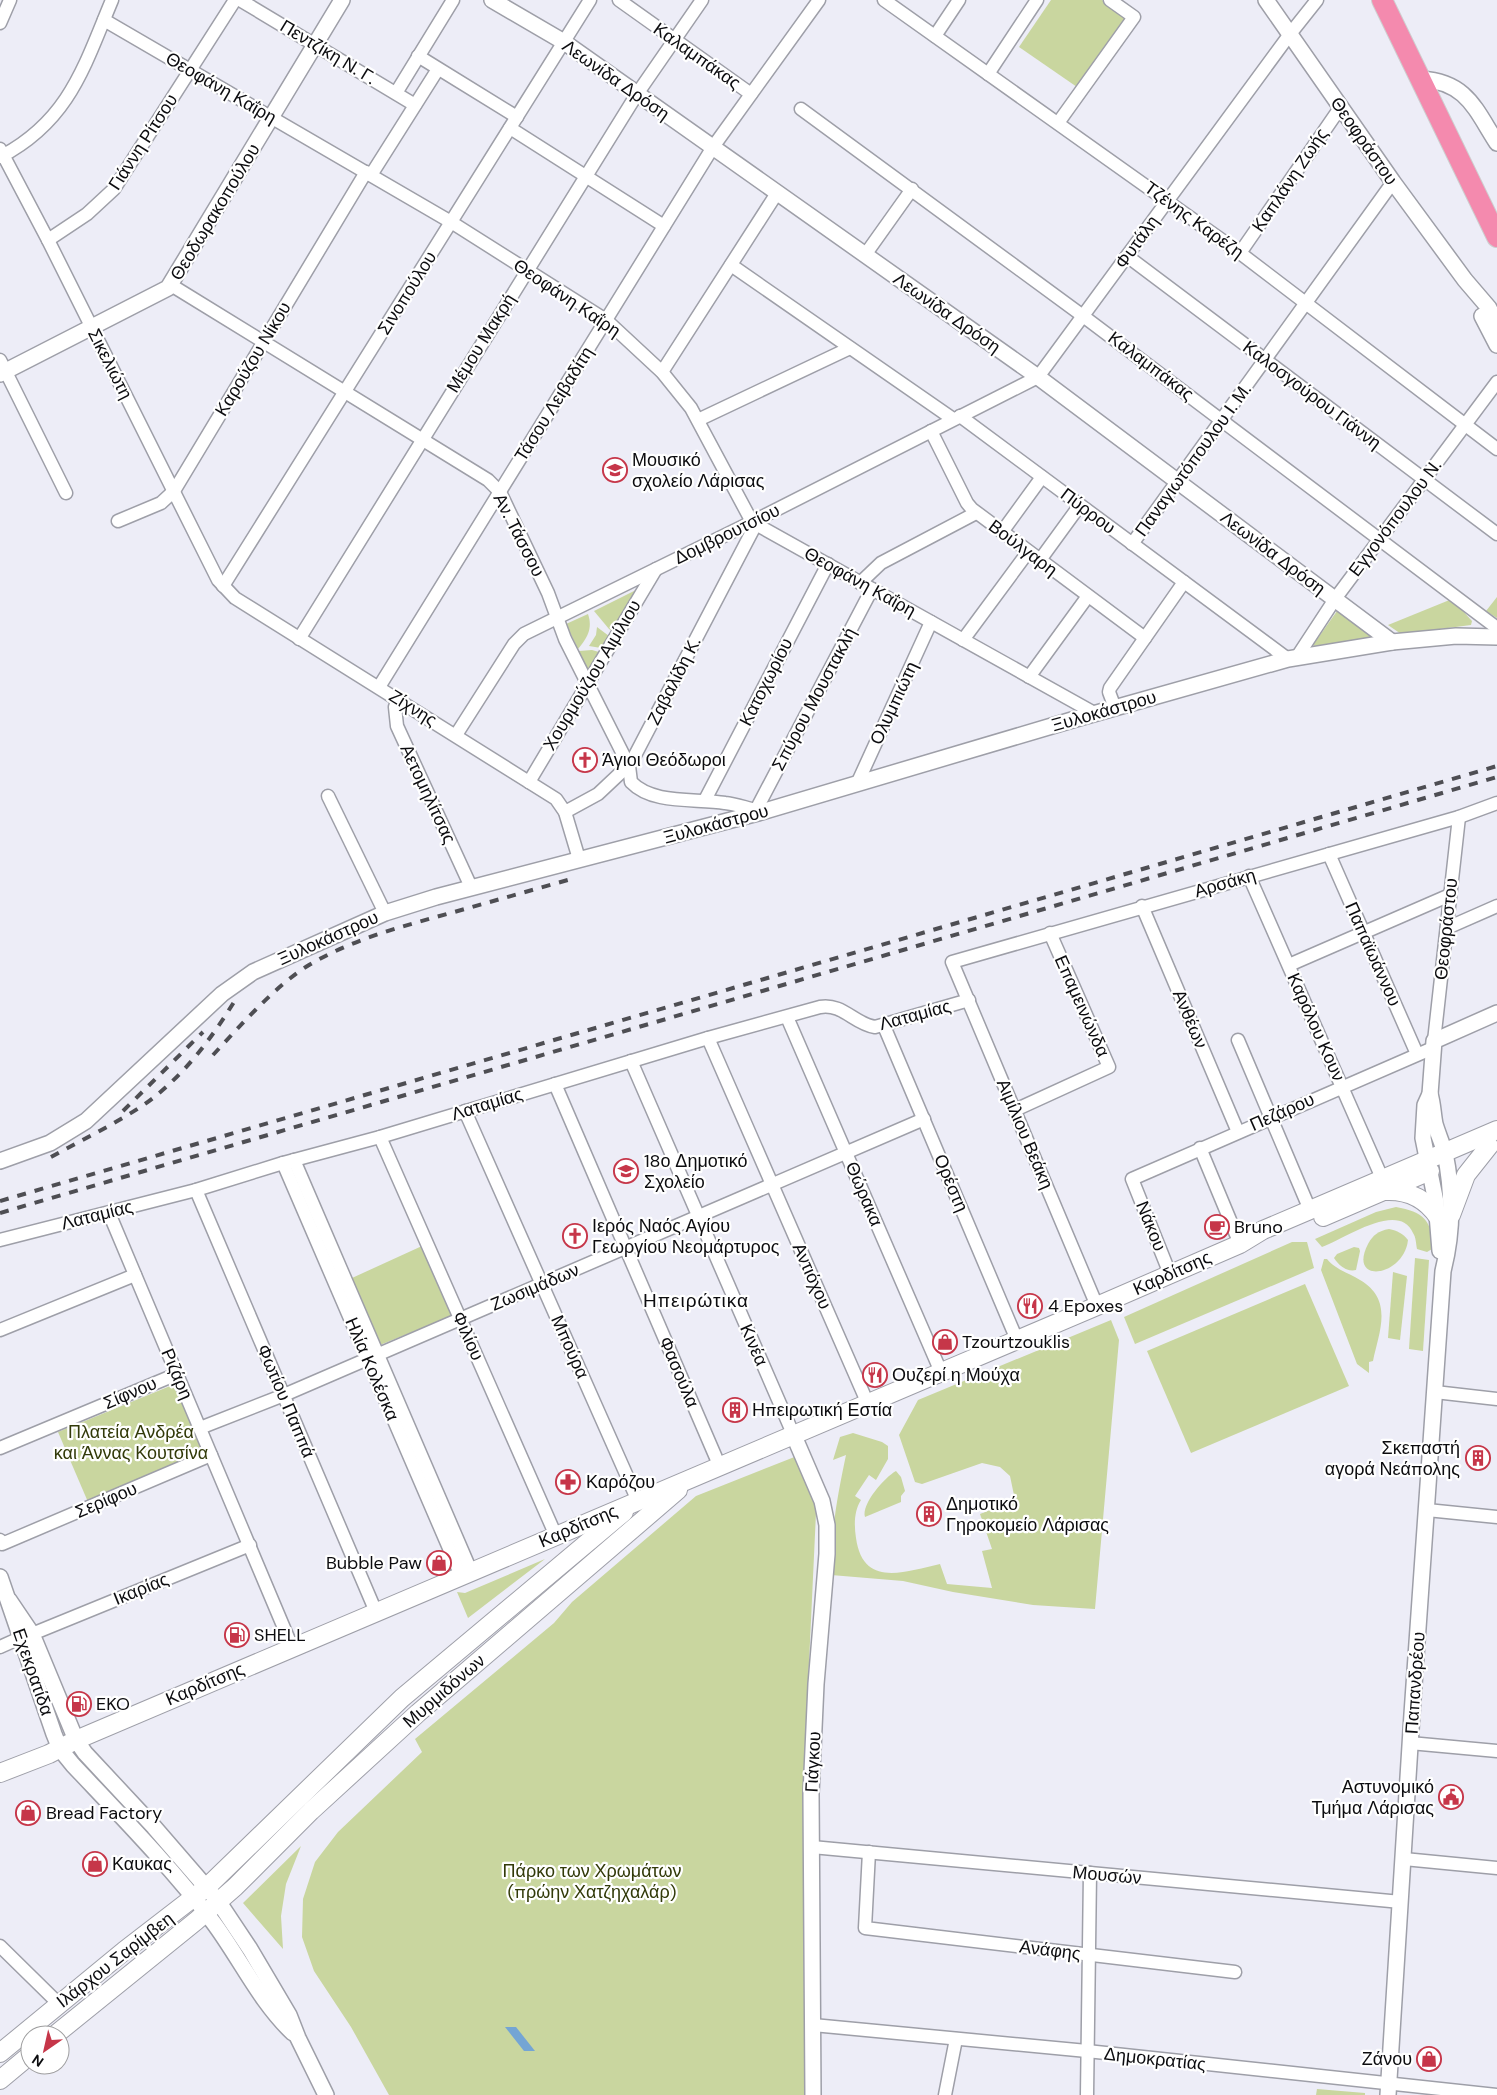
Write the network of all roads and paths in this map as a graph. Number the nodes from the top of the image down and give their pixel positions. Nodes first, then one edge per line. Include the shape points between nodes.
1 (10, 0) edge
2 (112, 0) edge
3 (235, 0) edge
4 (240, 0) edge
5 (342, 0) edge
6 (453, 0) edge
7 (492, 0) edge
8 (590, 0) edge
9 (618, 0) edge
10 (702, 0) edge
11 (819, 0) edge
12 (884, 0) edge
13 (959, 0) edge
14 (1037, 0) edge
15 (1110, 0) edge
16 (1266, 0) edge
17 (1317, 0) edge
18 (1382, 0) edge
19 (104, 20) junction
20 (0, 23) edge
21 (1290, 34) junction
22 (935, 36) junction
23 (674, 40) junction
24 (564, 42) junction
25 (316, 44) junction
26 (418, 56) junction
27 (438, 68) junction
28 (190, 70) junction
29 (988, 74) junction
30 (1421, 79) junction
31 (396, 93) junction
32 (637, 94) junction
33 (751, 94) junction
34 (415, 105) junction
35 (1340, 108) junction
36 (801, 109) dead end
37 (517, 117) junction
38 (272, 118) junction
39 (1058, 123) junction
40 (510, 128) junction
41 (1497, 143) edge
42 (713, 148) junction
43 (1, 154) edge
44 (368, 173) junction
45 (585, 176) junction
46 (1393, 182) junction
47 (912, 189) junction
48 (777, 193) junction
49 (1168, 201) junction
50 (451, 222) junction
51 (664, 226) junction
52 (1497, 237) edge
53 (48, 240) junction
54 (1240, 253) junction
55 (865, 255) junction
56 (1127, 256) junction
57 (730, 265) junction
58 (526, 270) junction
59 (1465, 280) junction
60 (171, 285) junction
61 (1306, 303) junction
62 (1083, 316) junction
63 (606, 320) junction
64 (1497, 324) edge
65 (92, 328) junction
66 (263, 341) junction
67 (1497, 345) edge
68 (850, 348) junction
69 (1265, 360) junction
70 (2, 368) edge
71 (662, 372) junction
72 (1038, 377) junction
73 (1497, 382) edge
74 (345, 392) junction
75 (956, 418) junction
76 (698, 420) junction
77 (1222, 420) junction
78 (1464, 425) junction
79 (931, 431) junction
80 (421, 439) junction
81 (1497, 448) edge
82 (1042, 477) junction
83 (1424, 479) junction
84 (1177, 481) junction
85 (174, 491) junction
86 (500, 492) junction
87 (66, 493) dead end
88 (1080, 505) junction
89 (976, 513) junction
90 (118, 521) dead end
91 (754, 523) junction
92 (1002, 532) junction
93 (1497, 534) edge
94 (1380, 539) junction
95 (1132, 544) junction
96 (1028, 552) junction
97 (1040, 560) junction
98 (828, 564) junction
99 (656, 569) junction
100 (1184, 582) junction
101 (220, 583) junction
102 (866, 586) junction
103 (1088, 596) junction
104 (1334, 599) junction
105 (557, 617) junction
106 (931, 622) junction
107 (1497, 628) edge
108 (1497, 637) edge
109 (1144, 638) junction
110 (299, 639) junction
111 (963, 640) junction
112 (1392, 642) junction
113 (1292, 658) junction
114 (1029, 677) junction
115 (587, 685) junction
116 (379, 687) junction
117 (398, 699) junction
118 (1115, 708) junction
119 (1096, 714) junction
120 (456, 735) junction
121 (629, 766) junction
122 (529, 782) junction
123 (857, 784) junction
124 (328, 796) dead end
125 (705, 800) junction
126 (1497, 802) edge
127 (565, 812) junction
128 (757, 812) junction
129 (1459, 817) junction
130 (1329, 854) junction
131 (579, 859) junction
132 (1249, 876) junction
133 (471, 888) junction
134 (1450, 895) junction
135 (1142, 906) junction
136 (1497, 906) edge
137 (385, 913) junction
138 (1447, 928) junction
139 (1050, 932) junction
140 (1364, 932) junction
141 (952, 962) joint
142 (1289, 965) junction
143 (969, 1000) junction
144 (1497, 1013) edge
145 (787, 1017) junction
146 (884, 1026) junction
147 (708, 1038) junction
148 (1238, 1040) dead end
149 (1434, 1045) junction
150 (1417, 1054) junction
151 (631, 1061) junction
152 (555, 1084) junction
153 (1343, 1086) junction
154 (1430, 1094) junction
155 (1015, 1110) junction
156 (465, 1111) junction
157 (1271, 1117) junction
158 (924, 1119) junction
159 (1497, 1130) edge
160 (1238, 1132) junction
161 (380, 1137) junction
162 (1493, 1145) edge
163 (1200, 1148) junction
164 (1444, 1152) junction
165 (846, 1153) junction
166 (0, 1161) edge
167 (289, 1161) junction
168 (1428, 1166) junction
169 (1132, 1178) joint
170 (1384, 1184) junction
171 (772, 1185) junction
172 (196, 1190) junction
173 (1310, 1210) junction
174 (109, 1213) junction
175 (699, 1216) junction
176 (1444, 1216) junction
177 (0, 1240) edge
178 (1240, 1244) junction
179 (626, 1248) junction
180 (135, 1274) junction
181 (1170, 1274) junction
182 (542, 1284) junction
183 (1098, 1306) junction
184 (460, 1319) junction
185 (0, 1330) edge
186 (1017, 1340) junction
187 (373, 1357) junction
188 (941, 1372) junction
189 (177, 1374) junction
190 (1434, 1392) junction
191 (284, 1395) junction
192 (1497, 1399) edge
193 (868, 1404) junction
194 (200, 1428) junction
195 (794, 1436) junction
196 (0, 1448) edge
197 (211, 1455) junction
198 (720, 1467) junction
199 (692, 1478) junction
200 (638, 1501) junction
201 (1427, 1510) junction
202 (1497, 1517) edge
203 (556, 1536) junction
204 (1, 1542) edge
205 (250, 1545) junction
206 (466, 1573) junction
207 (0, 1577) edge
208 (376, 1612) junction
209 (26, 1636) junction
210 (292, 1646) junction
211 (0, 1647) edge
212 (76, 1740) junction
213 (1410, 1743) junction
214 (60, 1749) junction
215 (1497, 1751) edge
216 (0, 1773) edge
217 (812, 1848) junction
218 (869, 1852) junction
219 (1404, 1859) junction
220 (1497, 1868) edge
221 (1090, 1873) junction
222 (200, 1893) junction
223 (218, 1901) junction
224 (1401, 1902) junction
225 (205, 1912) junction
226 (0, 1946) edge
227 (1089, 1955) junction
228 (1235, 1972) dead end
229 (59, 2004) junction
230 (67, 2025) edge
231 (813, 2025) junction
232 (298, 2038) junction
233 (956, 2039) junction
234 (2, 2047) edge
235 (1087, 2051) junction
236 (20, 2063) edge
237 (0, 2080) edge
238 (1389, 2089) edge
239 (1497, 2094) edge
240 (326, 2095) edge
241 (813, 2095) edge
242 (945, 2095) edge
243 (1087, 2095) edge

1 - 20 street
2 - 19 street
3 - 28 street, Γιάννη Ρίτσου
4 - 25 street, Πεντζίκη Ν. Γ.
5 - 25 street, Θεοδωρακοπούλου
6 - 26 street
7 - 24 street, Λεωνίδα Δρόση
8 - 24 street, Σινοπούλου
9 - 23 street, Καλαμπάκας
10 - 23 street, Μέμου Μακρή
11 - 33 street, Τάσου Λειβαδίτη
12 - 22 street, Τζένης Καρέζη
13 - 22 street
14 - 29 street
15 - 39 street via 1134,17
16 - 21 street, Θεοφράστου
17 - 21 street, Φυτάλη
18 - 30 highway
19 - 28 street, Θεοφάνη Καΐρη
19 - 43 street via 81,75 61,107 37,134
21 - 35 street, Θεοφράστου
21 - 49 street, Φυτάλη
22 - 29 street, Τζένης Καρέζη
23 - 32 street, Μέμου Μακρή
23 - 33 street, Καλαμπάκας
24 - 32 street, Λεωνίδα Δρόση
24 - 37 street, Σινοπούλου
25 - 31 street, Πεντζίκη Ν. Γ.
25 - 38 street, Θεοδωρακοπούλου
26 - 27 street
26 - 31 street
27 - 34 street, Καρούζου Νίκου
27 - 37 street
28 - 38 street, Θεοφάνη Καΐρη
28 - 53 street, Γιάννη Ρίτσου via 114,188 87,214
29 - 39 street, Τζένης Καρέζη
30 - 41 street via 1456,88 1471,103
30 - 52 highway
31 - 34 street, Πεντζίκη Ν. Γ.
32 - 42 street, Λεωνίδα Δρόση
32 - 45 street, Μέμου Μακρή
33 - 42 street, Τάσου Λειβαδίτη
34 - 44 street, Καρούζου Νίκου
35 - 46 street, Θεοφράστου
35 - 54 street, Καπλάνη Ζωής
36 - 47 street, Καλαμπάκας
37 - 40 street, Σινοπούλου
38 - 44 street, Θεοφάνη Καΐρη
38 - 60 street, Θεοδωρακοπούλου
39 - 49 street, Τζένης Καρέζη
40 - 45 street
40 - 50 street, Σινοπούλου
42 - 48 street, Λεωνίδα Δρόση
42 - 51 street, Τάσου Λειβαδίτη
43 - 53 street, Σικελιώτη
44 - 50 street, Θεοφάνη Καΐρη
44 - 66 street, Καρούζου Νίκου
45 - 51 street
45 - 58 street, Μέμου Μακρή
46 - 59 street, Θεοφράστου
46 - 61 street, Παναγιωτόπουλου Ι. Μ.
47 - 55 street
47 - 62 street, Καλαμπάκας
48 - 55 street, Λεωνίδα Δρόση
48 - 57 street
49 - 54 street, Τζένης Καρέζη
49 - 56 street, Φυτάλη
50 - 58 street, Θεοφάνη Καΐρη
50 - 74 street, Σινοπούλου
51 - 63 street, Τάσου Λειβαδίτη
53 - 65 street, Σικελιώτη
54 - 61 street, Τζένης Καρέζη
55 - 72 street, Λεωνίδα Δρόση
56 - 62 street, Φυτάλη
56 - 69 street, Καλοσγούρου Γιάννη
57 - 68 street, Πύρρου
57 - 71 street
58 - 63 street, Θεοφάνη Καΐρη
58 - 80 street, Μέμου Μακρή
59 - 64 street, Θεοφράστου via 1489,308
59 - 67 street, Θεοφράστου
60 - 65 street, Θεοδωρακοπούλου
60 - 66 street, Αν. Τάσσου
61 - 69 street, Παναγιωτόπουλου Ι. Μ.
61 - 78 street, Τζένης Καρέζη
62 - 72 street, Φυτάλη
62 - 77 street, Καλαμπάκας
63 - 71 street, Θεοφάνη Καΐρη
63 - 86 street, Τάσου Λειβαδίτη
65 - 70 street, Θεοδωρακοπούλου
65 - 85 street, Σικελιώτη
66 - 74 street, Αν. Τάσσου
66 - 85 street, Καρούζου Νίκου
68 - 75 street, Πύρρου
68 - 76 street
69 - 77 street, Παναγιωτόπουλου Ι. Μ.
69 - 83 street, Καλοσγούρου Γιάννη
70 - 87 street
71 - 76 street, Θεοφάνη Καΐρη
72 - 75 street, Δομβρουτσίου
72 - 84 street, Λεωνίδα Δρόση
73 - 78 street, Εγγονόπουλου Ν.
74 - 80 street, Αν. Τάσσου
74 - 101 street, Σινοπούλου
75 - 79 street, Δομβρουτσίου
75 - 82 street, Πύρρου
76 - 91 street, Θεοφάνη Καΐρη
77 - 84 street, Παναγιωτόπουλου Ι. Μ.
77 - 94 street, Καλαμπάκας
78 - 81 street, Τζένης Καρέζη
78 - 83 street, Εγγονόπουλου Ν.
79 - 89 street, Βούλγαρη via 967,503
79 - 91 street, Δομβρουτσίου
80 - 86 street, Αν. Τάσσου via 488,480
80 - 110 street, Μέμου Μακρή
82 - 88 street, Πύρρου
82 - 92 street
83 - 93 street, Καλοσγούρου Γιάννη
83 - 94 street, Εγγονόπουλου Ν.
84 - 95 street, Παναγιωτόπουλου Ι. Μ.
84 - 104 street, Λεωνίδα Δρόση
85 - 90 street, Καρούζου Νίκου via 161,503
85 - 101 street, Σικελιώτη
86 - 105 street, Αν. Τάσσου
86 - 116 street, Τάσου Λειβαδίτη
88 - 95 street, Πύρρου
88 - 97 street
89 - 92 street, Βούλγαρη
89 - 102 street, Σπύρου Μουστακλή via 881,563
91 - 98 street, Θεοφάνη Καΐρη
91 - 99 street, Δομβρουτσίου
91 - 121 street, Ζαβαλίδη Κ.
92 - 96 street, Βούλγαρη
94 - 104 street, Εγγονόπουλου Ν.
94 - 107 street, Καλαμπάκας
95 - 100 street, Πύρρου
96 - 97 street, Βούλγαρη
96 - 111 street
97 - 103 street, Βούλγαρη
98 - 102 street, Θεοφάνη Καΐρη
98 - 125 street, Κατοχωρίου
99 - 105 street, Δομβρουτσίου
99 - 115 street, Χουρμούζιου Αιμίλιου
100 - 109 street
100 - 113 street, Πύρρου
101 - 110 street, Ζίχνης via 235,598
102 - 106 street, Θεοφάνη Καΐρη
102 - 128 street, Σπύρου Μουστακλή
103 - 109 street, Βούλγαρη
103 - 114 street
104 - 112 street, Λεωνίδα Δρόση
104 - 113 street, Εγγονόπουλου Ν.
105 - 115 street, Αν. Τάσσου
105 - 120 street, Δομβρουτσίου via 517,640
106 - 111 street, Θεοφάνη Καΐρη
106 - 123 street, Ολυμπιώτη
108 - 112 street, Ξυλοκάστρου via 1456,636
109 - 118 street via 1110,688
110 - 116 street, Ζίχνης
111 - 114 street, Θεοφάνη Καΐρη
112 - 113 street, Ξυλοκάστρου
113 - 118 street, Ξυλοκάστρου
114 - 119 street, Θεοφάνη Καΐρη
115 - 121 street, Αν. Τάσσου
115 - 122 street, Χουρμούζιου Αιμίλιου
116 - 117 street, Ζίχνης
117 - 120 street, Ζίχνης
117 - 133 street, Αετομηλίτσας via 395,707 397,726
118 - 119 street, Ξυλοκάστρου
119 - 123 street, Ξυλοκάστρου
120 - 122 street, Ζίχνης
121 - 125 street, Αν. Τάσσου via 630,780 643,790 672,798
121 - 127 street, Ζαβαλίδη Κ. via 598,794
122 - 127 street, Ζίχνης via 556,799
123 - 128 street, Ξυλοκάστρου
124 - 137 street
125 - 128 street, Αν. Τάσσου
126 - 129 street, Αρσάκη
127 - 131 street, Ζίχνης
128 - 131 street, Ξυλοκάστρου
129 - 130 street, Αρσάκη
129 - 134 street, Θεοφράστου
130 - 132 street, Αρσάκη
130 - 140 street, Παπαϊωάννου
131 - 133 street, Ξυλοκάστρου
132 - 135 street, Αρσάκη
132 - 142 street, Καρόλου Κουν
133 - 137 street, Ξυλοκάστρου
134 - 138 street, Θεοφράστου
134 - 140 street
135 - 139 street, Αρσάκη
135 - 160 street, Ανθέων
136 - 138 street
137 - 166 street, Ξυλοκάστρου via 241,979 86,1121 50,1143
138 - 149 street, Θεοφράστου
139 - 141 street, Αρσάκη
139 - 155 street, Επαμεινώνδα via 1109,1067
140 - 142 street
140 - 150 street, Παπαϊωάννου
141 - 143 street, Αιμίλιου Βεάκη
142 - 153 street, Καρόλου Κουν
143 - 146 street, Λαταμίας
143 - 155 street, Αιμίλιου Βεάκη
144 - 149 street
145 - 146 street, Λαταμίας via 828,1006 843,1010 868,1026
145 - 147 street, Λαταμίας
145 - 165 street, Θώρακα
146 - 158 street, Ορέστη
147 - 151 street, Λαταμίας
147 - 171 street, Αντιόχου
148 - 157 street
149 - 150 street, Πεζάρου
149 - 154 street
150 - 153 street, Πεζάρου
151 - 152 street, Λαταμίας
151 - 175 street, Κινέα
152 - 156 street, Λαταμίας
152 - 179 street, Φασούλα
153 - 157 street, Πεζάρου
153 - 170 street, Καρόλου Κουν
154 - 164 street
154 - 168 street via 1423,1122
155 - 183 street, Αιμίλιου Βεάκη
156 - 161 street, Λαταμίας
156 - 182 street, Μπούρα
157 - 160 street, Πεζάρου
157 - 173 street
158 - 165 street, Ζωσιμάδων
158 - 186 street, Ορέστη
159 - 164 main road via 1461,1146 1449,1144
160 - 163 street, Πεζάρου
161 - 167 street, Λαταμίας
161 - 184 street, Φιλίου
162 - 164 main road, Καρδίτσης
162 - 176 main road via 1466,1175
163 - 169 street, Πεζάρου
163 - 178 street
164 - 168 main road, Καρδίτσης
164 - 176 street via 1451,1192
165 - 171 street, Ζωσιμάδων
165 - 188 street, Θώρακα
167 - 172 street, Λαταμίας
167 - 187 street, Ηλία Κολέσκα
168 - 170 main road, Καρδίτσης
168 - 176 street
169 - 181 street, Νάκου
170 - 173 main road, Καρδίτσης
170 - 176 main road via 1416,1196
170 - 178 main road, Καρδίτσης via 1266,1240
171 - 175 street, Ζωσιμάδων
171 - 193 street, Αντιόχου
172 - 174 street, Λαταμίας
172 - 191 street, Φωτίου Παππά
173 - 178 main road, Καρδίτσης via 1263,1230
174 - 177 street, Λαταμίας
174 - 180 street, Ριζάρη
175 - 179 street, Ζωσιμάδων
175 - 195 street, Κινέα
176 - 190 street, Παπανδρέου via 1448,1250 1443,1271
178 - 181 main road, Καρδίτσης
179 - 182 street, Ζωσιμάδων
179 - 198 street, Φασούλα
180 - 185 street
180 - 189 street, Ριζάρη
181 - 183 main road, Καρδίτσης
182 - 184 street, Ζωσιμάδων
182 - 200 street, Μπούρα
183 - 186 main road, Καρδίτσης
184 - 187 street, Ζωσιμάδων
184 - 203 street, Φιλίου
186 - 188 main road, Καρδίτσης
187 - 191 street, Ζωσιμάδων
187 - 206 street, Ηλία Κολέσκα
188 - 193 main road, Καρδίτσης
189 - 194 street, Ριζάρη
189 - 196 street, Σίφνου
190 - 192 street
190 - 201 street, Παπανδρέου
191 - 194 street, Ζωσιμάδων
191 - 208 street, Φωτίου Παππά
193 - 195 main road, Καρδίτσης
194 - 197 street, Ριζάρη
195 - 198 main road, Καρδίτσης
195 - 217 street, Γιάγκου via 822,1502 827,1525 811,1794
197 - 204 street, Σερίφου
197 - 205 street, Ριζάρη
198 - 199 main road, Καρδίτσης
199 - 200 main road, Καρδίτσης
199 - 223 main road, Μυρμιδόνων via 418,1713
200 - 203 main road, Καρδίτσης
200 - 222 main road, Μυρμιδόνων via 402,1698
201 - 202 street
201 - 213 street, Παπανδρέου
203 - 206 main road, Καρδίτσης
205 - 209 street, Ικαρίας
205 - 210 street, Ριζάρη
206 - 208 main road, Καρδίτσης
207 - 209 street, Εχεκρατίδα
208 - 210 main road, Καρδίτσης
209 - 211 street, Ικαρίας
209 - 212 street, Εχεκρατίδα
209 - 214 street, Εχεκρατίδα
210 - 212 main road, Καρδίτσης
212 - 214 main road, Καρδίτσης
212 - 222 street, Εχεκρατίδα
213 - 215 street
213 - 219 street, Παπανδρέου
214 - 216 main road, Καρδίτσης
214 - 222 street, Εχεκρατίδα via 73,1766
217 - 218 street, Μουσών
217 - 231 street, Γιάγκου
218 - 221 street, Μουσών
218 - 227 street, Ανάφης via 865,1928
219 - 220 street
219 - 224 street, Παπανδρέου
221 - 224 street, Μουσών
221 - 227 street
222 - 223 street, Εχεκρατίδα
222 - 225 street, Εχεκρατίδα
222 - 229 main road, Ιλάρχου Σαρίμβεη
223 - 225 main road, Μυρμιδόνων
223 - 232 street, Εχεκρατίδα via 250,1948 289,2015
224 - 238 street, Παπανδρέου
225 - 230 main road, Ιλάρχου Σαρίμβεη
225 - 232 street, Εχεκρατίδα via 277,2016
226 - 229 street
227 - 228 street, Ανάφης
227 - 235 street
229 - 234 main road, Ιλάρχου Σαρίμβεη
231 - 233 street, Δημοκρατίας
231 - 241 street, Γιάγκου
232 - 240 street, Εχεκρατίδα
233 - 235 street, Δημοκρατίας
233 - 242 street
235 - 238 street, Δημοκρατίας
235 - 243 street
236 - 237 main road
238 - 239 street, Δημοκρατίας

